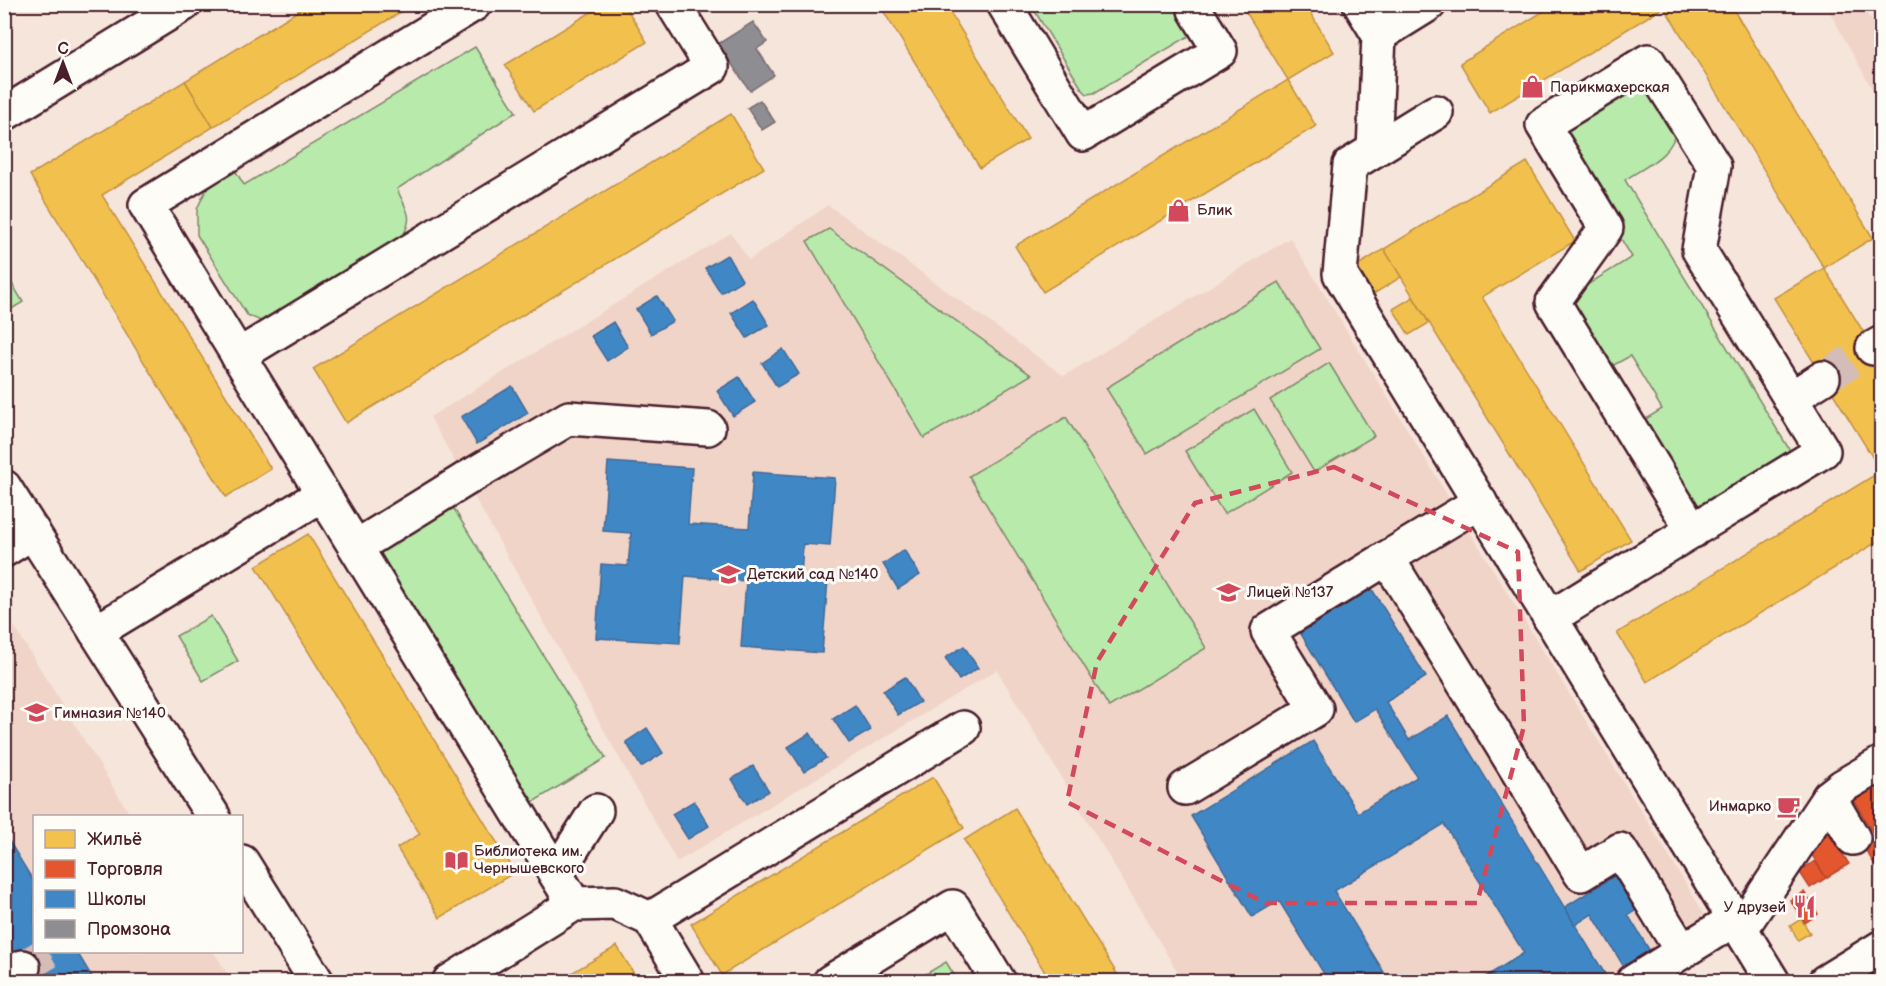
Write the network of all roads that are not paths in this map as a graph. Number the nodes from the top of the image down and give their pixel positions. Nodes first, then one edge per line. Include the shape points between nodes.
1 (184, 4) edge
2 (474, 4) edge
3 (673, 4) edge
4 (1004, 4) edge
5 (1360, 4) edge
6 (1429, 4) edge
7 (1197, 6) edge
8 (1378, 35) junction
9 (1436, 112) dead end
10 (4, 114) edge
11 (1374, 150) junction
12 (238, 356) junction
13 (1823, 378) tunnel mouth
14 (1790, 399) junction
15 (708, 428) dead end
16 (4, 487) edge
17 (323, 494) junction
18 (1480, 502) junction
19 (1693, 531) junction
20 (33, 532) junction
21 (356, 547) junction
22 (4, 550) edge
23 (1388, 558) junction
24 (1550, 618) junction
25 (96, 632) junction
26 (963, 728) dead end
27 (1881, 763) edge
28 (1185, 788) dead end
29 (1829, 797) junction
30 (596, 812) dead end
31 (212, 815) edge
32 (1853, 838) dead end
33 (243, 864) edge
34 (556, 874) junction
35 (574, 904) junction
36 (650, 919) junction
37 (1738, 924) junction
38 (1881, 947) edge
39 (1682, 951) junction
40 (317, 981) edge
41 (449, 981) edge
42 (688, 981) edge
43 (830, 981) edge
44 (999, 981) edge
45 (1633, 981) edge
46 (1773, 981) edge
47 (1825, 981) edge

1 - 10 street
2 - 12 street via 146,205
3 - 12 street via 712,67
4 - 7 street via 1083,134 1220,51
5 - 8 street
6 - 8 street
8 - 11 street
9 - 11 street
11 - 18 street via 1350,165 1340,274
12 - 17 street
13 - 14 street
14 - 19 street via 1822,452
14 - 19 street via 1699,250 1714,166 1648,61 1543,125 1606,228 1553,302
15 - 21 street via 569,418
16 - 20 street
17 - 21 street
17 - 25 street
18 - 23 street
18 - 24 street
19 - 24 street
20 - 22 street
20 - 25 street
21 - 34 street
23 - 28 street via 1268,631 1316,708
23 - 39 street via 1581,874 1620,850
24 - 37 street
25 - 31 street
26 - 36 street
27 - 29 street
29 - 32 street
29 - 37 street
30 - 34 street
33 - 40 street
34 - 35 street
35 - 36 street via 615,903
35 - 41 street
36 - 42 street
37 - 39 street
37 - 46 street
38 - 47 street
39 - 45 street
43 - 44 street via 953,907

